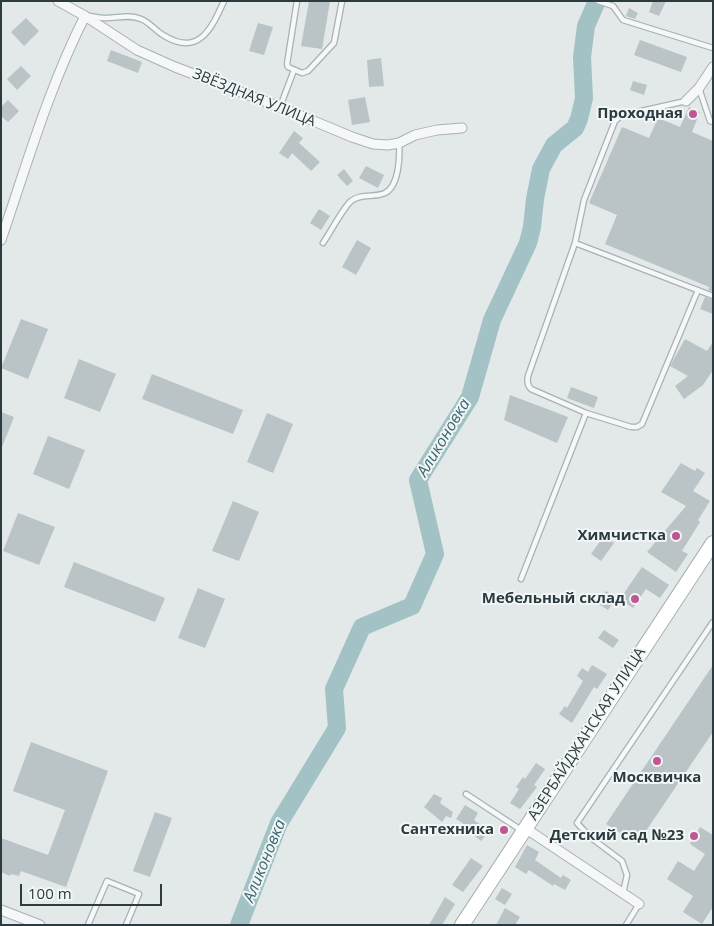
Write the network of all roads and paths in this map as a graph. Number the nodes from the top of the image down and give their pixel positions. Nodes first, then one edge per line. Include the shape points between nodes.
1 (58, 1) edge
2 (224, 1) edge
3 (297, 1) edge
4 (342, 1) edge
5 (598, 1) edge
6 (85, 16) junction
7 (713, 48) edge
8 (713, 67) edge
9 (294, 70) junction
10 (699, 88) junction
11 (686, 101) joint
12 (280, 107) junction
13 (713, 122) edge
14 (462, 128) dead end
15 (399, 143) junction
16 (1, 240) edge
17 (323, 243) dead end
18 (575, 243) junction
19 (698, 290) junction
20 (713, 296) edge
21 (586, 413) junction
22 (713, 543) edge
23 (521, 579) dead end
24 (713, 622) edge
25 (466, 794) dead end
26 (524, 829) junction
27 (622, 893) junction
28 (639, 904) joint
29 (1, 910) edge
30 (40, 925) edge
31 (88, 925) edge
32 (126, 925) edge
33 (462, 925) edge
34 (626, 925) edge

1 - 6 street, ЗВЁЗДНАЯ УЛИЦА
2 - 6 lane via 212,28 202,38 189,43 173,40 141,19
3 - 9 lane via 286,62
4 - 9 lane via 334,43 305,73
5 - 7 lane via 613,6 623,20
6 - 12 street, ЗВЁЗДНАЯ УЛИЦА via 137,50
6 - 16 street via 47,102
8 - 10 street
9 - 12 lane
10 - 11 street
10 - 13 lane
11 - 18 lane via 621,116 615,122 584,200
12 - 15 street, ЗВЁЗДНАЯ УЛИЦА via 352,138 373,144
14 - 15 street, ЗВЁЗДНАЯ УЛИЦА via 415,135
15 - 17 lane via 400,155 392,187 384,193 361,196 351,201
18 - 19 lane
18 - 21 lane via 527,381 531,389
19 - 20 lane
19 - 21 lane via 642,424 631,427
21 - 23 lane
22 - 26 main road, АЗЕРБАЙДЖАНСКАЯ УЛИЦА
24 - 27 lane via 577,824 622,861 627,875
25 - 26 lane
26 - 27 street
26 - 33 main road, АЗЕРБАЙДЖАНСКАЯ УЛИЦА
27 - 28 street
28 - 34 lane
29 - 30 street
31 - 32 lane via 107,881 139,894

